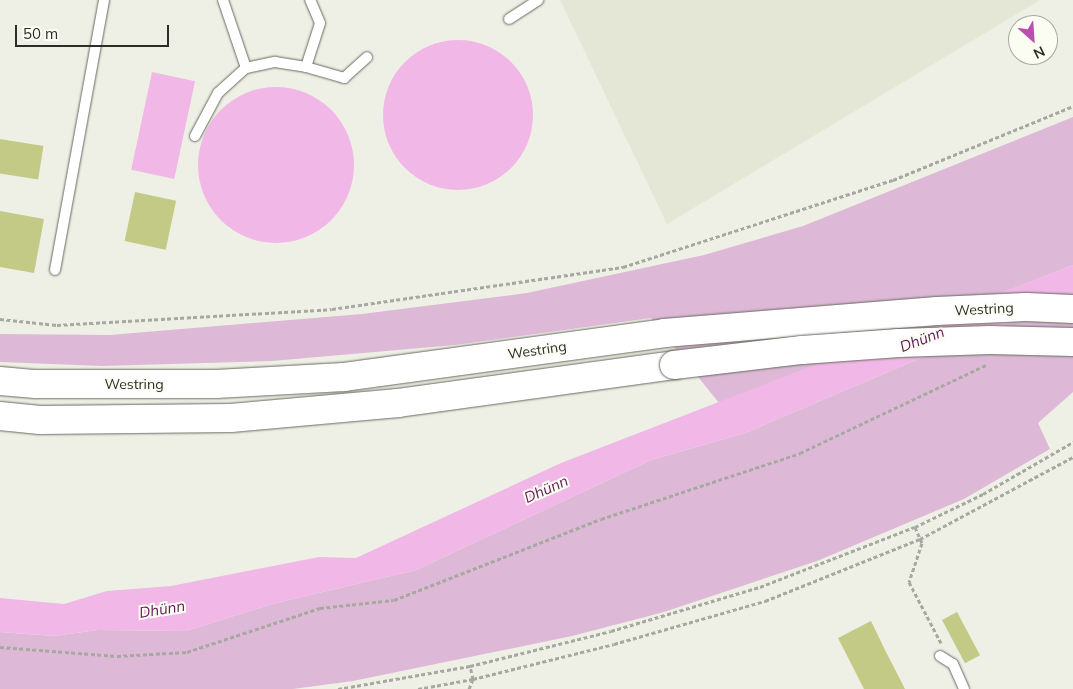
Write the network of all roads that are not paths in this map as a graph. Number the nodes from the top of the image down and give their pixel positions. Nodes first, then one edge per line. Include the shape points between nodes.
1 (104, 0) edge
2 (223, 0) edge
3 (310, 0) edge
4 (538, 0) edge
5 (509, 19) dead end
6 (367, 57) dead end
7 (306, 66) junction
8 (246, 68) junction
9 (194, 136) dead end
10 (54, 270) dead end
11 (1073, 310) edge
12 (1073, 342) edge
13 (0, 381) edge
14 (0, 416) edge
15 (940, 656) dead end
16 (964, 689) edge

1 - 10 lane
2 - 8 lane
3 - 7 lane via 320,23
4 - 5 lane
6 - 7 lane via 344,78
7 - 8 lane via 275,62
8 - 9 lane via 218,93
11 - 13 main road, Westring via 1026,307 937,311 664,333 344,377 216,384
12 - 14 main road, bridge via 990,340 802,350 398,403 231,418 40,420
15 - 16 lane via 952,664

